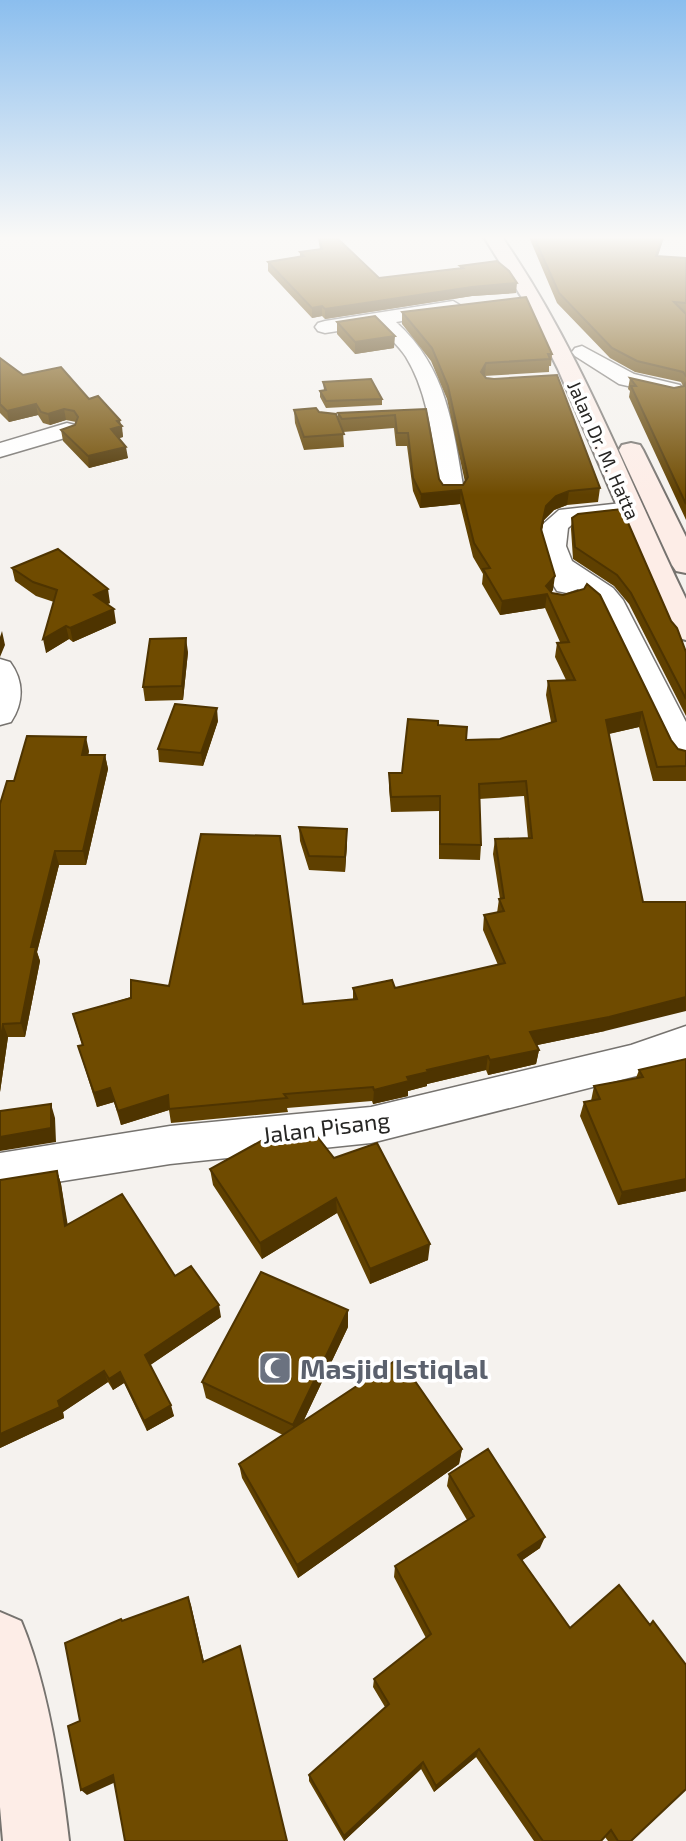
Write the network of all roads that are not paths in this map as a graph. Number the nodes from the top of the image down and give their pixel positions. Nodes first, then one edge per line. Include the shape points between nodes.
1 (350, 323) edge
2 (385, 323) edge
3 (545, 323) edge
4 (566, 323) edge
5 (325, 327) dead end
6 (582, 352) junction
7 (573, 379) junction
8 (547, 381) edge
9 (672, 390) edge
10 (437, 412) junction
11 (411, 413) edge
12 (67, 430) edge
13 (0, 450) edge
14 (452, 491) edge
15 (631, 510) junction
16 (556, 563) junction
17 (686, 565) edge
18 (560, 600) edge
19 (686, 631) edge
20 (0, 668) edge
21 (0, 715) edge
22 (686, 754) edge
23 (686, 1042) edge
24 (0, 1172) edge
25 (0, 1642) edge
26 (36, 1841) edge

1 - 5 street
2 - 10 street via 419,362
3 - 7 main road, Jalan Dr. M. Hatta
4 - 6 main road, Jalan Dr. M. Hatta
6 - 9 street via 627,379
6 - 17 main road, Jalan Dr. M. Hatta
7 - 8 street
7 - 15 main road, Jalan Dr. M. Hatta
10 - 11 street
10 - 14 street
12 - 13 street
15 - 16 street via 561,519 553,536
15 - 19 main road, Jalan Dr. M. Hatta
16 - 18 street via 572,595
16 - 22 street via 603,594 613,607
20 - 21 street via 7,682
23 - 24 street, Jalan Pisang via 634,1061 371,1125 170,1145
25 - 26 main road via 29,1774

